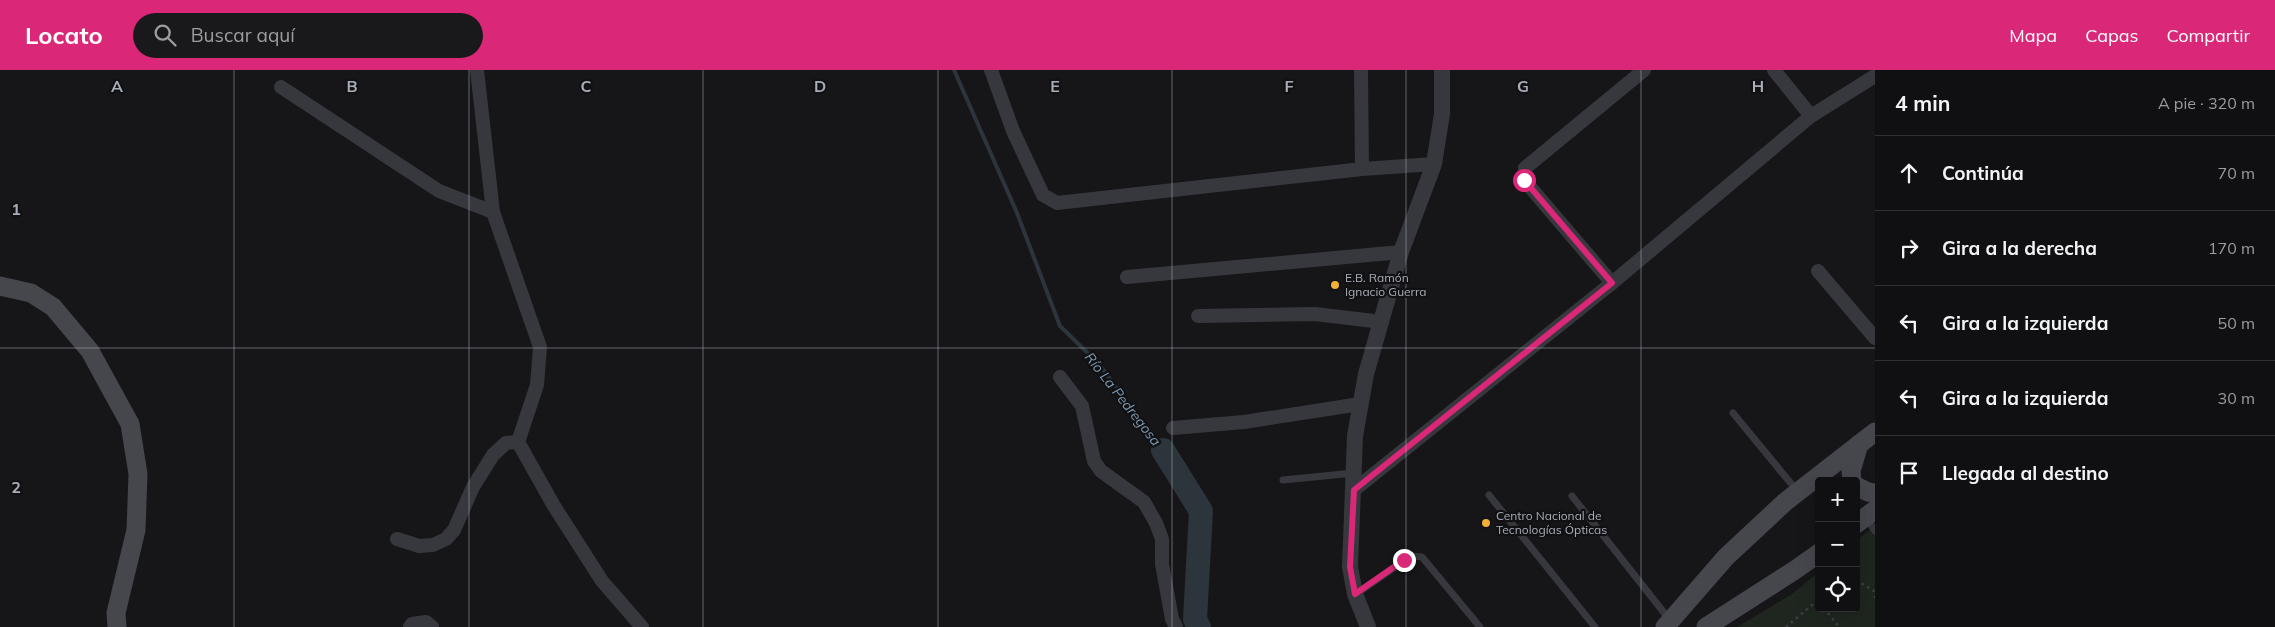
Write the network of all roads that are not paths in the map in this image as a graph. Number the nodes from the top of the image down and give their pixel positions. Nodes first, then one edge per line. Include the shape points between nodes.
1 (476, 70) edge
2 (991, 70) edge
3 (1361, 70) edge
4 (1442, 70) edge
5 (1644, 70) edge
6 (1774, 70) edge
7 (1875, 76) edge
8 (281, 87) dead end
9 (1811, 116) junction
10 (1434, 164) junction
11 (1362, 169) junction
12 (493, 212) junction
13 (1401, 252) junction
14 (1818, 271) dead end
15 (1127, 278) dead end
16 (1612, 283) junction
17 (0, 286) edge
18 (1198, 316) dead end
19 (1382, 322) junction
20 (1875, 338) edge
21 (1060, 377) dead end
22 (1360, 404) junction
23 (1733, 413) dead end
24 (1172, 428) dead end
25 (1875, 432) edge
26 (518, 442) junction
27 (1859, 444) junction
28 (1354, 473) junction
29 (1852, 477) edge
30 (1283, 480) dead end
31 (1809, 486) edge
32 (1860, 488) edge
33 (1354, 490) junction
34 (1875, 493) edge
35 (1489, 495) dead end
36 (1572, 496) dead end
37 (397, 539) dead end
38 (1815, 556) edge
39 (1355, 594) junction
40 (1667, 624) edge
41 (117, 627) edge
42 (410, 627) edge
43 (432, 627) edge
44 (642, 627) edge
45 (1176, 627) edge
46 (1368, 627) edge
47 (1480, 627) edge
48 (1595, 627) edge
49 (1706, 627) edge

1 - 12 street
2 - 11 street via 1013,131 1043,195 1057,203
3 - 11 street
4 - 10 street via 1442,114
5 - 16 street via 1525,168 1524,180
6 - 9 street
7 - 9 street
8 - 12 street via 439,191
9 - 16 street
10 - 11 street
10 - 13 street
12 - 26 street via 540,347 537,385
13 - 15 street
13 - 19 street
14 - 20 street
16 - 33 street
17 - 41 main road via 31,293 53,307 90,351 130,424 138,474 136,530 116,613
18 - 19 street via 1315,314
19 - 22 street
21 - 45 street via 1082,406 1094,461 1101,471 1144,502 1156,523 1162,539 1162,564
22 - 24 street via 1244,422
22 - 28 street
23 - 31 lane
25 - 27 main road
26 - 37 street via 506,444 493,455 473,487 454,530 446,539 433,545 419,546
26 - 44 street via 602,581
27 - 29 main road
27 - 31 main road
28 - 30 lane
28 - 33 street
31 - 40 main road via 1726,557
32 - 34 main road
33 - 39 street via 1350,567
35 - 48 lane
36 - 40 lane via 1663,609
38 - 49 main road
39 - 46 street
39 - 47 lane via 1404,560 1412,556 1422,557
42 - 43 street via 426,622

